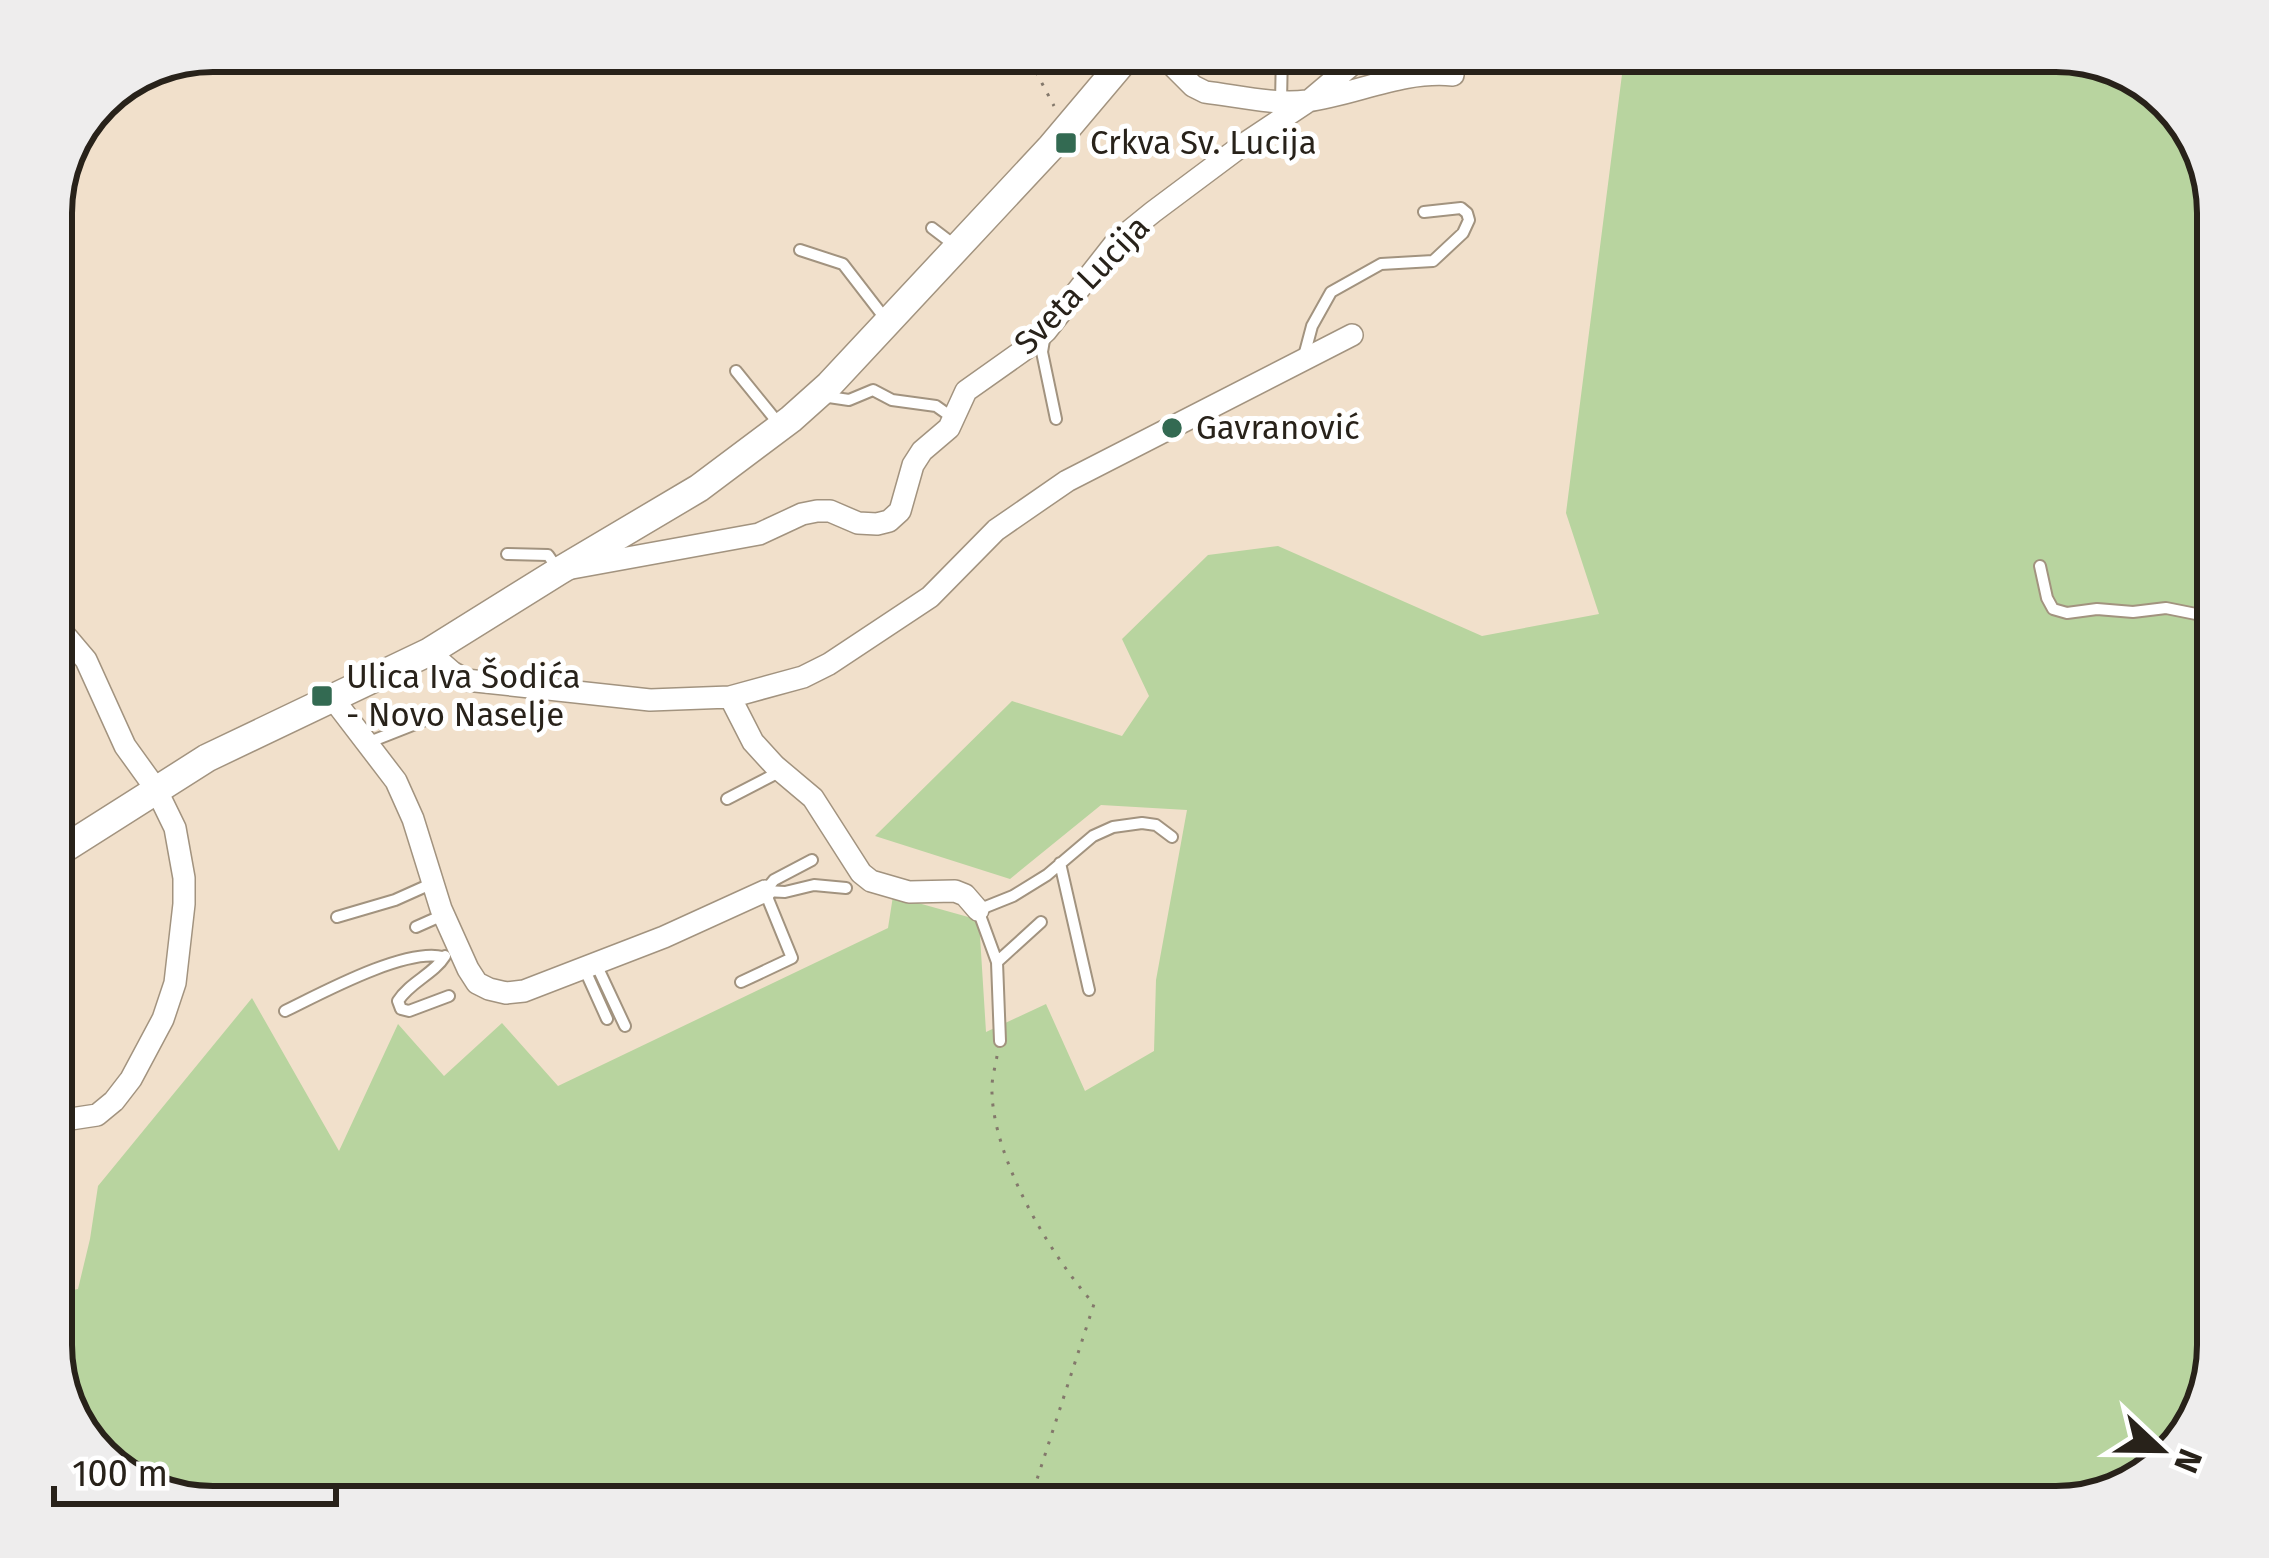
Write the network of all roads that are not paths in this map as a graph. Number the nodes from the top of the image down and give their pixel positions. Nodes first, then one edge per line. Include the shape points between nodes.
1 (1114, 72) edge
2 (1179, 72) edge
3 (1282, 72) edge
4 (1343, 72) edge
5 (1454, 75) dead end
6 (1310, 100) junction
7 (1281, 102) junction
8 (1424, 212) dead end
9 (932, 228) dead end
10 (957, 248) junction
11 (800, 250) dead end
12 (888, 322) junction
13 (1046, 331) junction
14 (1352, 335) dead end
15 (1303, 359) junction
16 (736, 371) dead end
17 (818, 395) junction
18 (953, 418) junction
19 (1056, 418) dead end
20 (782, 426) junction
21 (507, 554) dead end
22 (2040, 566) dead end
23 (559, 571) junction
24 (2197, 614) edge
25 (72, 643) edge
26 (429, 652) junction
27 (730, 697) junction
28 (334, 700) junction
29 (433, 717) dead end
30 (367, 743) junction
31 (781, 771) junction
32 (156, 789) junction
33 (727, 799) dead end
34 (1172, 837) dead end
35 (72, 843) edge
36 (812, 860) dead end
37 (1060, 863) junction
38 (433, 884) junction
39 (846, 888) dead end
40 (765, 891) junction
41 (978, 910) junction
42 (443, 915) junction
43 (337, 917) dead end
44 (1041, 922) dead end
45 (416, 927) dead end
46 (451, 952) junction
47 (997, 962) junction
48 (590, 965) junction
49 (741, 982) dead end
50 (1089, 990) dead end
51 (449, 995) dead end
52 (285, 1011) dead end
53 (608, 1019) dead end
54 (626, 1026) dead end
55 (1000, 1041) road end
56 (72, 1119) edge

1 - 10 street, Sveta Lucija
2 - 7 street, Sveta Lucija via 1205,92
3 - 7 lane
4 - 6 street, Sveta Lucija
5 - 6 street, Sveta Lucija via 1395,78
6 - 7 street, Sveta Lucija
6 - 13 street, Sveta Lucija via 1116,242
8 - 15 lane via 1461,208 1469,220 1432,261 1381,264 1331,292
9 - 10 lane
10 - 12 street, Sveta Lucija
11 - 12 lane via 842,264
12 - 17 street, Sveta Lucija
13 - 18 street, Sveta Lucija via 966,392
13 - 19 lane via 1042,352
14 - 15 street
15 - 27 street via 1067,481 996,530 930,597 829,664
16 - 20 lane
17 - 18 lane via 849,400 873,390
17 - 20 street, Sveta Lucija
18 - 23 street, Sveta Lucija via 922,451 889,521 858,524 817,511 759,534
20 - 23 street, Sveta Lucija via 700,488
21 - 23 lane via 548,555
22 - 24 lane via 2047,598 2067,613
23 - 26 street, Sveta Lucija
25 - 32 street via 124,746
26 - 27 street via 466,680 650,700
26 - 28 street, Sveta Lucija
27 - 31 street via 753,742
28 - 30 street
28 - 32 street, Sveta Lucija
29 - 30 lane
30 - 38 street via 396,781
31 - 33 lane
31 - 41 street via 814,798 871,881 909,892 955,891
32 - 35 street, Sveta Lucija
32 - 56 street via 176,828 184,878 175,983 131,1079 97,1115
34 - 37 lane via 1156,825 1113,827
36 - 40 lane
37 - 41 lane
37 - 50 lane
38 - 42 street
38 - 43 lane
39 - 40 lane
40 - 48 street
40 - 49 lane via 792,958
41 - 47 lane
42 - 45 lane
42 - 46 street
44 - 47 lane
46 - 48 street via 477,983 506,993
46 - 51 lane via 398,1001 409,1011
46 - 52 lane via 369,972
47 - 55 lane
48 - 53 lane
48 - 54 lane

